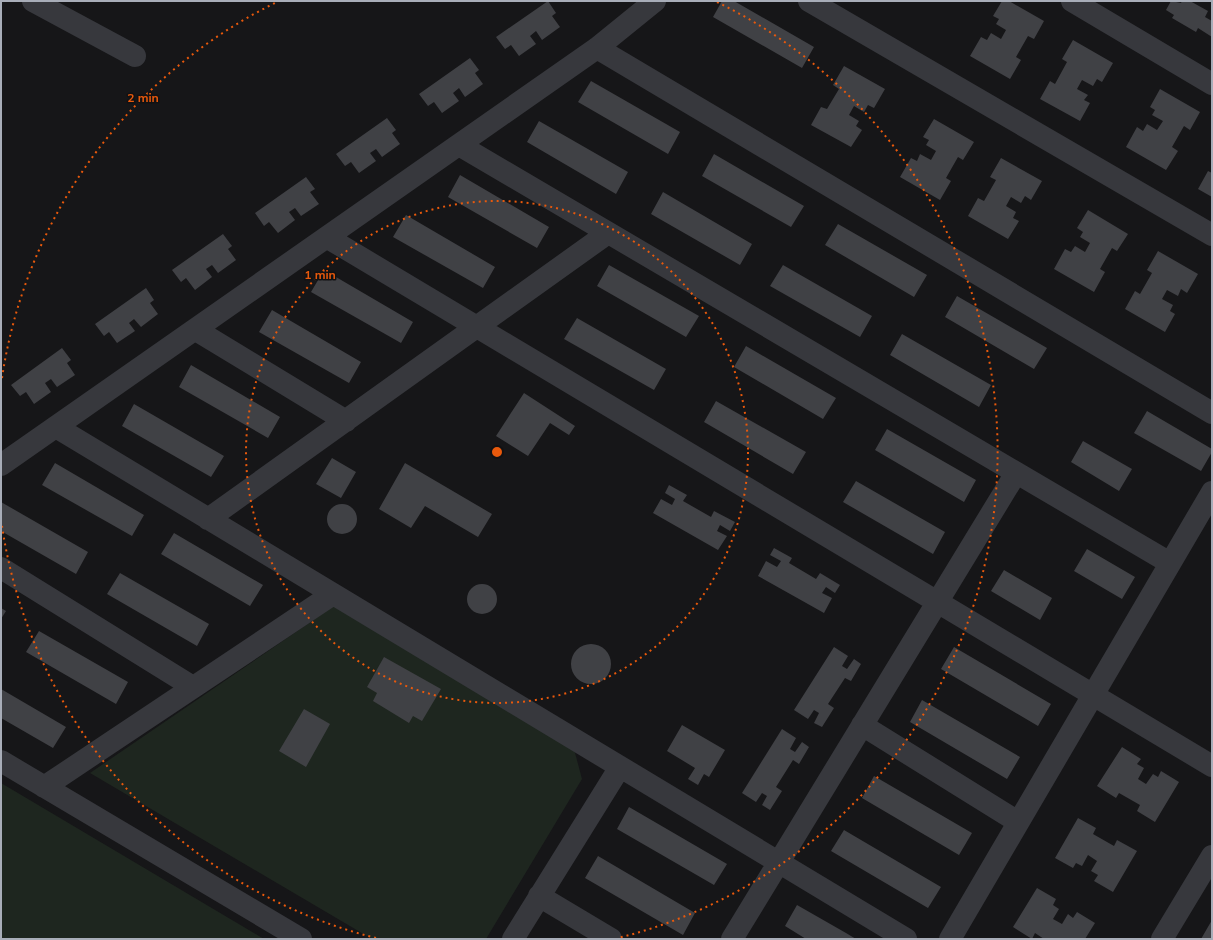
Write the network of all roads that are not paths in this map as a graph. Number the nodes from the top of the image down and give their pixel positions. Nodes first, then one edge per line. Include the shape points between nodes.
1 (34, 1) edge
2 (655, 1) edge
3 (809, 1) edge
4 (1072, 1) edge
5 (598, 48) junction
6 (135, 56) dead end
7 (1212, 84) edge
8 (459, 145) junction
9 (608, 233) junction
10 (1212, 235) edge
11 (328, 238) junction
12 (477, 327) junction
13 (196, 330) junction
14 (1212, 413) edge
15 (346, 421) junction
16 (56, 428) junction
17 (1, 466) edge
18 (1016, 473) junction
19 (1212, 492) edge
20 (208, 519) junction
21 (1170, 563) junction
22 (1, 568) edge
23 (333, 594) junction
24 (937, 602) junction
25 (193, 687) junction
26 (1093, 695) junction
27 (862, 725) junction
28 (1, 761) edge
29 (1212, 766) edge
30 (620, 767) junction
31 (44, 786) junction
32 (1018, 822) junction
33 (1212, 856) edge
34 (779, 862) junction
35 (539, 896) junction
36 (301, 939) edge
37 (513, 939) edge
38 (611, 939) edge
39 (732, 939) edge
40 (906, 939) edge
41 (950, 939) edge
42 (1162, 939) edge

1 - 6 lane
2 - 5 lane
3 - 10 lane
4 - 7 lane
5 - 8 lane
5 - 14 lane
8 - 9 lane
8 - 11 lane
9 - 12 lane
9 - 18 lane
11 - 12 lane
11 - 13 lane
12 - 15 lane
12 - 24 lane
13 - 15 lane
13 - 16 lane
15 - 20 lane
16 - 17 lane
16 - 20 lane
18 - 21 lane
18 - 24 lane
19 - 21 lane
20 - 23 lane
21 - 26 lane
22 - 25 lane
23 - 25 lane
23 - 30 lane
24 - 26 lane
24 - 27 lane
25 - 31 lane
26 - 29 lane
26 - 32 lane
27 - 32 lane
27 - 34 lane
28 - 31 lane
30 - 34 lane
30 - 35 lane
31 - 36 lane
32 - 41 lane
33 - 42 lane
34 - 39 lane
34 - 40 lane
35 - 37 lane
35 - 38 lane

